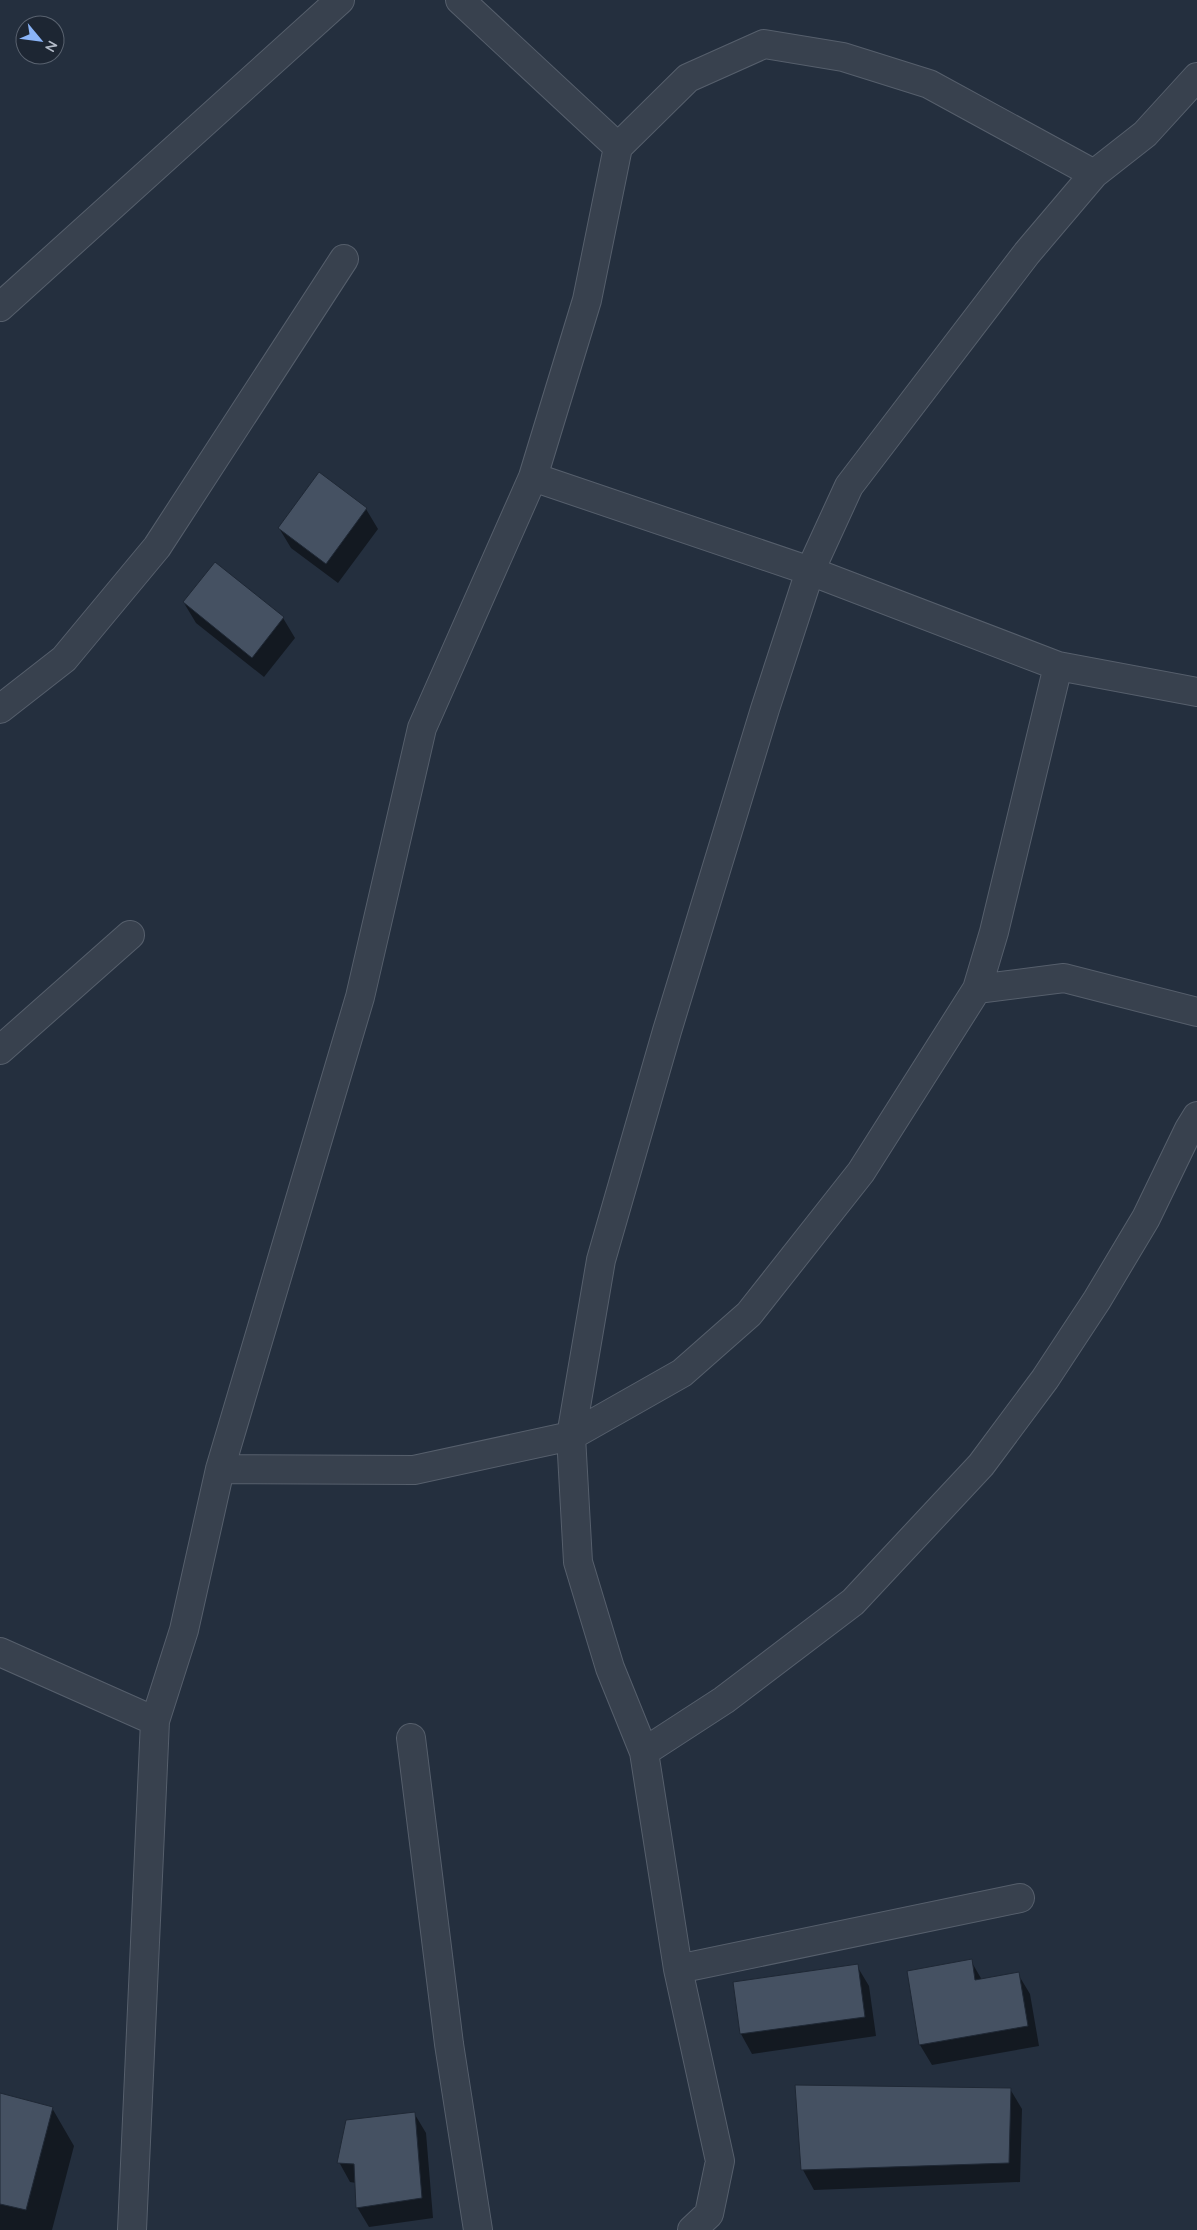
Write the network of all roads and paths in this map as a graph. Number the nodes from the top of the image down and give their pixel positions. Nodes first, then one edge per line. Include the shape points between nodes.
1 (340, 0) edge
2 (460, 0) edge
3 (1197, 77) edge
4 (618, 147) junction
5 (1094, 174) junction
6 (344, 259) dead end
7 (0, 307) edge
8 (533, 477) junction
9 (810, 571) junction
10 (1058, 666) junction
11 (1197, 692) edge
12 (0, 709) edge
13 (130, 935) dead end
14 (977, 989) junction
15 (1197, 1012) edge
16 (0, 1050) edge
17 (1197, 1116) edge
18 (571, 1436) junction
19 (220, 1469) junction
20 (0, 1652) edge
21 (156, 1721) junction
22 (411, 1738) dead end
23 (644, 1752) junction
24 (1020, 1898) dead end
25 (678, 1969) junction
26 (132, 2230) edge
27 (478, 2230) edge
28 (692, 2230) edge

1 - 7 street
2 - 4 street
3 - 5 street via 1145,134
4 - 5 street via 688,78 764,44 844,57 929,84
4 - 8 street via 587,300
5 - 9 street via 1027,253 849,486
6 - 12 street via 157,547 64,659
8 - 9 street
8 - 19 street via 422,728 360,996
9 - 10 street
9 - 18 street via 667,1031 601,1260
10 - 11 street
10 - 14 street via 994,932
13 - 16 street
14 - 15 street via 1064,978
14 - 18 street via 861,1172 749,1314 682,1373
17 - 23 street via 1146,1218 1097,1300 981,1465 853,1602 724,1700
18 - 19 street via 414,1470
18 - 23 street via 578,1562 610,1668
19 - 21 street via 184,1630
20 - 21 street
21 - 26 street
22 - 27 street via 449,2044
23 - 25 street
24 - 25 street
25 - 28 street via 720,2161 709,2214

